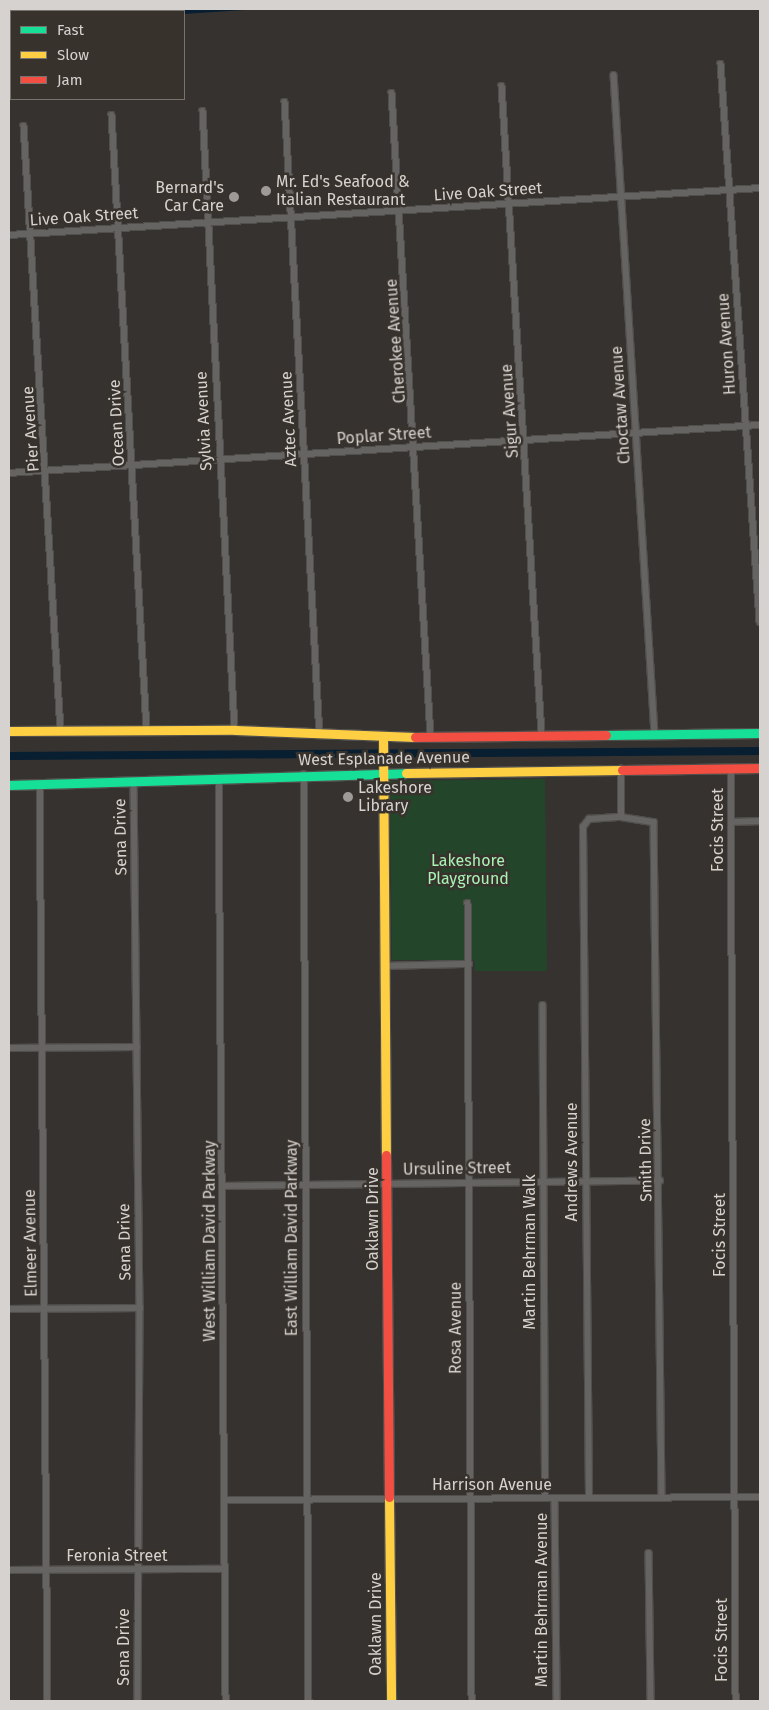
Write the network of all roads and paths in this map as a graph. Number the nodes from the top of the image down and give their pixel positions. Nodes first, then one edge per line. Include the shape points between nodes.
1 (722, 64) dead end
2 (614, 75) dead end
3 (502, 86) dead end
4 (392, 93) dead end
5 (285, 102) dead end
6 (203, 111) dead end
7 (112, 115) dead end
8 (24, 126) dead end
9 (760, 188) edge
10 (730, 190) junction
11 (622, 197) junction
12 (510, 204) junction
13 (400, 211) junction
14 (292, 218) junction
15 (206, 223) junction
16 (120, 229) junction
17 (32, 234) junction
18 (9, 236) edge
19 (760, 425) edge
20 (746, 426) junction
21 (636, 433) junction
22 (526, 440) junction
23 (417, 447) junction
24 (305, 455) junction
25 (220, 460) junction
26 (133, 465) junction
27 (47, 470) junction
28 (9, 472) edge
29 (760, 622) edge
30 (147, 730) junction
31 (235, 730) junction
32 (9, 731) edge
33 (61, 731) junction
34 (760, 733) edge
35 (655, 734) junction
36 (320, 735) junction
37 (542, 735) junction
38 (431, 736) junction
39 (383, 740) junction
40 (731, 768) junction
41 (760, 768) edge
42 (384, 769) junction
43 (621, 769) junction
44 (304, 774) junction
45 (219, 781) junction
46 (134, 783) junction
47 (40, 784) junction
48 (9, 785) edge
49 (621, 817) junction
50 (760, 821) edge
51 (732, 822) junction
52 (468, 902) dead end
53 (469, 964) junction
54 (385, 966) junction
55 (543, 1006) dead end
56 (137, 1047) junction
57 (9, 1048) edge
58 (42, 1048) junction
59 (586, 1181) junction
60 (660, 1181) junction
61 (468, 1182) junction
62 (543, 1182) junction
63 (388, 1184) junction
64 (306, 1185) junction
65 (223, 1186) junction
66 (140, 1308) junction
67 (9, 1309) edge
68 (45, 1309) junction
69 (736, 1497) junction
70 (760, 1497) edge
71 (546, 1498) junction
72 (555, 1498) junction
73 (589, 1498) junction
74 (662, 1498) junction
75 (390, 1499) junction
76 (470, 1499) junction
77 (224, 1500) junction
78 (308, 1500) junction
79 (649, 1553) dead end
80 (225, 1569) junction
81 (9, 1570) edge
82 (47, 1570) junction
83 (137, 1570) junction
84 (48, 1701) edge
85 (138, 1701) edge
86 (226, 1701) edge
87 (309, 1701) edge
88 (391, 1701) edge
89 (472, 1701) edge
90 (557, 1701) edge
91 (651, 1701) edge
92 (736, 1701) edge

1 - 10 street, Huron Avenue
2 - 11 street, Choctaw Avenue
3 - 12 street, Sigur Avenue
4 - 13 street, Cherokee Avenue
5 - 14 street, Aztec Avenue
6 - 15 street, Sylvia Avenue
7 - 16 street, Ocean Drive
8 - 17 street, Pier Avenue
9 - 10 street, Live Oak Street
10 - 11 street, Live Oak Street
10 - 20 street, Huron Avenue
11 - 12 street, Live Oak Street
11 - 21 street, Choctaw Avenue
12 - 13 street, Live Oak Street
12 - 22 street, Sigur Avenue
13 - 14 street, Live Oak Street
13 - 23 street, Cherokee Avenue
14 - 15 street, Live Oak Street
14 - 24 street, Aztec Avenue
15 - 16 street, Live Oak Street
15 - 25 street, Sylvia Avenue
16 - 17 street, Live Oak Street
16 - 26 street, Ocean Drive
17 - 18 street, Live Oak Street
17 - 27 street, Pier Avenue
19 - 20 street, Poplar Street
20 - 21 street, Poplar Street
20 - 29 street, Huron Avenue
21 - 22 street, Poplar Street
21 - 35 street, Choctaw Avenue
22 - 23 street, Poplar Street
22 - 37 street, Sigur Avenue
23 - 24 street, Poplar Street
23 - 38 street, Cherokee Avenue
24 - 25 street, Poplar Street
24 - 36 street, Aztec Avenue
25 - 26 street, Poplar Street
25 - 31 street, Sylvia Avenue
26 - 27 street, Poplar Street
26 - 30 street, Ocean Drive
27 - 28 street, Poplar Street
27 - 33 street, Pier Avenue
30 - 31 main road, West Esplanade Avenue
30 - 33 main road, West Esplanade Avenue
31 - 36 main road, West Esplanade Avenue
32 - 33 main road, West Esplanade Avenue
34 - 35 main road, West Esplanade Avenue
35 - 37 main road, West Esplanade Avenue
36 - 39 main road, West Esplanade Avenue
37 - 38 main road, West Esplanade Avenue
38 - 39 main road, West Esplanade Avenue
39 - 42 main road, Oaklawn Drive
40 - 41 main road, West Esplanade Avenue
40 - 43 main road, West Esplanade Avenue
40 - 51 street, Focis Street
42 - 43 main road, West Esplanade Avenue
42 - 44 main road, West Esplanade Avenue
42 - 54 main road, Oaklawn Drive
43 - 49 street
44 - 45 main road, West Esplanade Avenue
44 - 64 street, East William David Parkway
45 - 46 main road, West Esplanade Avenue
45 - 65 street, West William David Parkway
46 - 47 main road, West Esplanade Avenue
46 - 56 street, Sena Drive
47 - 48 main road, West Esplanade Avenue
47 - 58 street, Elmeer Avenue
49 - 59 street, Andrews Avenue via 589,819 583,827
49 - 60 street, Smith Drive via 654,822
50 - 51 street
51 - 69 street, Focis Street
52 - 53 street, Rosa Avenue
53 - 54 street
53 - 61 street, Rosa Avenue
54 - 63 main road, Oaklawn Drive
55 - 62 street, Martin Behrman Walk
56 - 58 street
56 - 66 street, Sena Drive
57 - 58 street
58 - 68 street, Elmeer Avenue
59 - 60 street, Ursuline Street
59 - 62 street, Ursuline Street
59 - 73 street, Andrews Avenue
60 - 74 street, Smith Drive
61 - 62 street, Ursuline Street
61 - 63 street, Ursuline Street
61 - 76 street, Rosa Avenue
62 - 71 street, Martin Behrman Walk
63 - 64 street, Ursuline Street
63 - 75 main road, Oaklawn Drive
64 - 65 street, Ursuline Street
64 - 78 street, East William David Parkway
65 - 77 street, West William David Parkway
66 - 68 street
66 - 83 street, Sena Drive
67 - 68 street
68 - 82 street, Elmeer Avenue
69 - 70 street, Harrison Avenue
69 - 74 street, Harrison Avenue
69 - 92 street, Focis Street
71 - 72 street, Harrison Avenue
71 - 76 street, Harrison Avenue
72 - 73 street, Harrison Avenue
72 - 90 street, Martin Behrman Avenue
73 - 74 street, Harrison Avenue
75 - 76 street, Harrison Avenue
75 - 78 street, Harrison Avenue
75 - 88 main road, Oaklawn Drive
76 - 89 street, Rosa Avenue
77 - 78 street, Harrison Avenue
77 - 80 street, West William David Parkway
78 - 87 street, East William David Parkway
79 - 91 street
80 - 83 street, Feronia Street
80 - 86 street, West William David Parkway
81 - 82 street, Feronia Street
82 - 83 street, Feronia Street
82 - 84 street, Elmeer Avenue
83 - 85 street, Sena Drive

